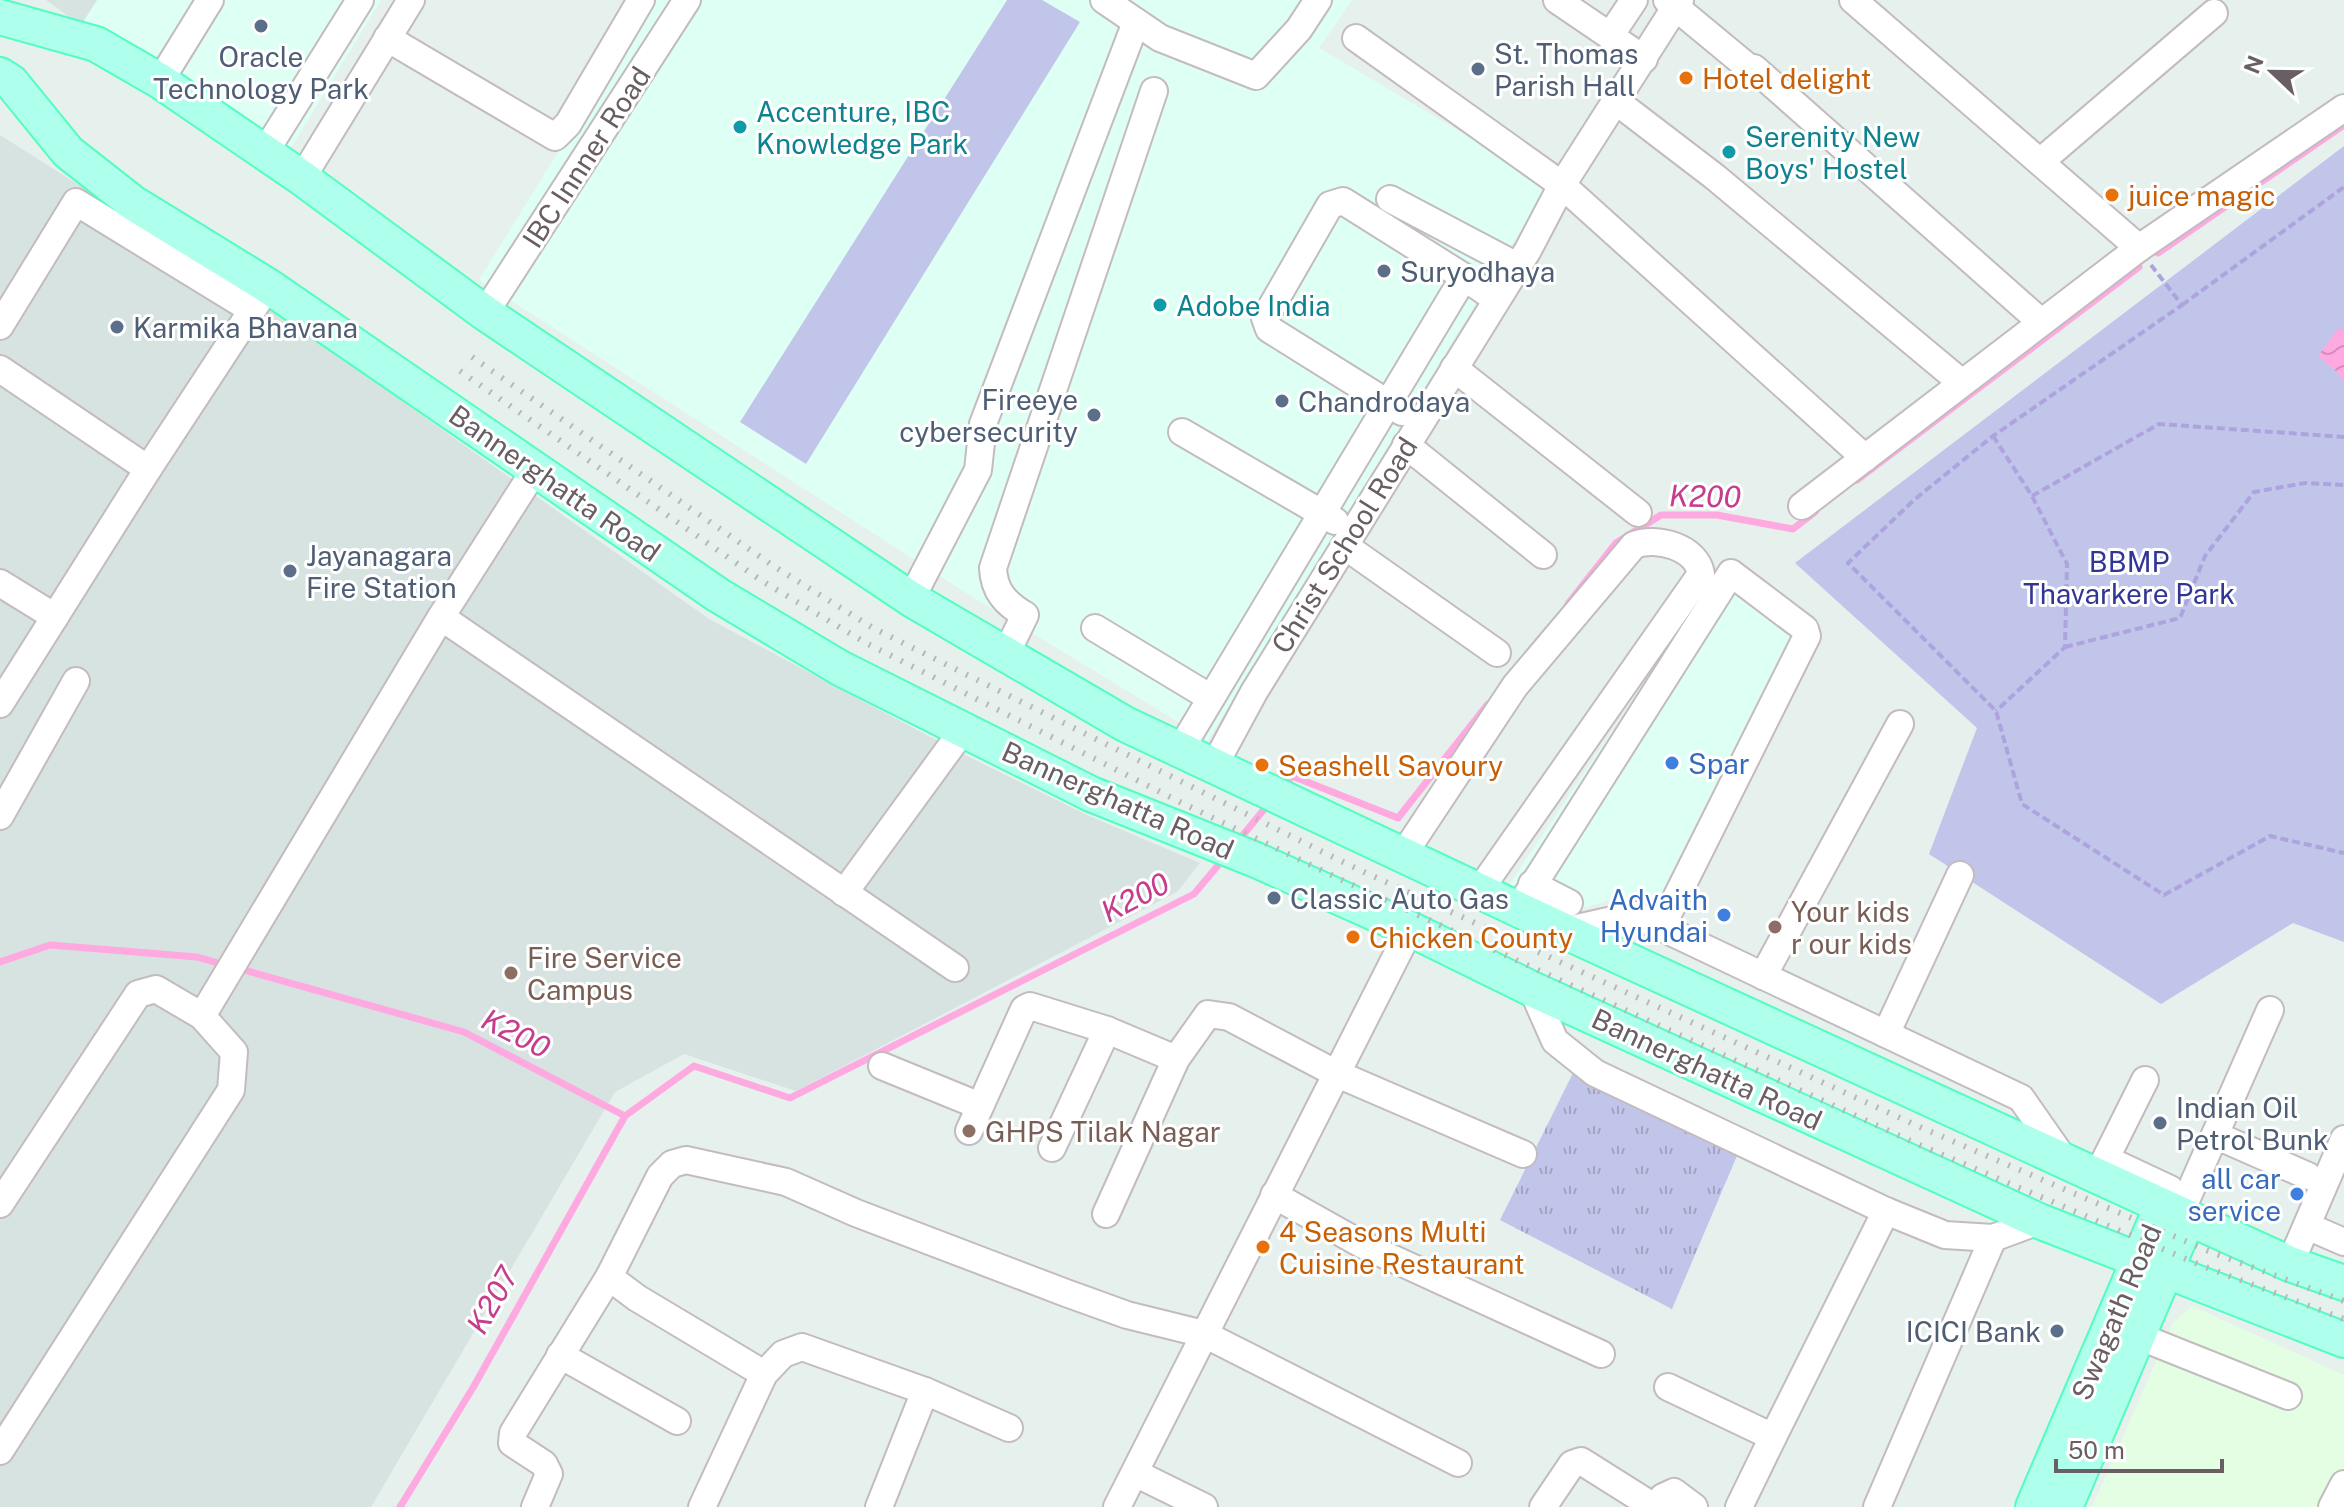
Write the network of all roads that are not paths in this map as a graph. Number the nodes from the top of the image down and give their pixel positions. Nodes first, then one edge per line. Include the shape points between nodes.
1 (210, 0) edge
2 (360, 0) edge
3 (411, 0) edge
4 (641, 0) edge
5 (687, 0) edge
6 (1104, 0) edge
7 (1318, 0) edge
8 (1557, 0) edge
9 (1634, 0) edge
10 (1853, 0) edge
11 (1674, 2) edge
12 (1591, 9) edge
13 (2214, 13) dead end
14 (0, 17) edge
15 (1136, 22) junction
16 (1610, 36) junction
17 (387, 38) junction
18 (1356, 38) dead end
19 (1644, 59) junction
20 (0, 75) edge
21 (160, 81) junction
22 (1154, 91) dead end
23 (1617, 102) junction
24 (2344, 108) edge
25 (265, 152) junction
26 (2040, 162) junction
27 (302, 178) junction
28 (1562, 185) junction
29 (1390, 199) dead end
30 (2139, 248) junction
31 (1517, 266) junction
32 (1464, 277) junction
33 (260, 298) junction
34 (1496, 299) junction
35 (485, 313) junction
36 (2041, 322) junction
37 (0, 326) edge
38 (1454, 368) junction
39 (0, 369) edge
40 (1962, 383) junction
41 (1389, 402) junction
42 (1182, 432) dead end
43 (1412, 435) junction
44 (1865, 458) junction
45 (536, 468) junction
46 (148, 469) junction
47 (1802, 506) dead end
48 (1638, 513) dead end
49 (1322, 514) junction
50 (1348, 539) junction
51 (1543, 555) dead end
52 (0, 583) edge
53 (911, 599) junction
54 (55, 617) junction
55 (441, 617) junction
56 (1095, 628) dead end
57 (1497, 653) dead end
58 (1005, 656) junction
59 (76, 681) dead end
60 (1211, 698) junction
61 (0, 704) edge
62 (1900, 724) dead end
63 (963, 730) junction
64 (1180, 750) junction
65 (1214, 766) junction
66 (0, 816) edge
67 (1403, 855) junction
68 (1960, 875) dead end
69 (1479, 891) junction
70 (844, 893) junction
71 (1525, 897) junction
72 (1567, 917) junction
73 (1661, 928) junction
74 (1410, 929) junction
75 (955, 968) dead end
76 (1763, 976) junction
77 (1532, 989) junction
78 (2270, 1010) dead end
79 (202, 1016) junction
80 (1107, 1030) junction
81 (1886, 1034) junction
82 (1176, 1059) junction
83 (882, 1066) dead end
84 (1335, 1073) junction
85 (2145, 1080) dead end
86 (980, 1106) junction
87 (969, 1131) dead end
88 (2206, 1134) junction
89 (2344, 1139) edge
90 (1052, 1148) dead end
91 (1523, 1154) dead end
92 (2065, 1161) junction
93 (2101, 1167) junction
94 (2308, 1176) dead end
95 (1274, 1195) junction
96 (0, 1204) edge
97 (2175, 1207) junction
98 (1886, 1211) junction
99 (1106, 1214) dead end
100 (2039, 1221) junction
101 (2307, 1226) junction
102 (1993, 1238) junction
103 (2344, 1242) edge
104 (2290, 1264) junction
105 (2152, 1265) junction
106 (609, 1277) junction
107 (2344, 1283) edge
108 (1204, 1334) junction
109 (2138, 1336) junction
110 (2344, 1340) edge
111 (1601, 1354) dead end
112 (560, 1355) junction
113 (764, 1374) junction
114 (1668, 1387) dead end
115 (925, 1391) junction
116 (2288, 1396) dead end
117 (677, 1421) dead end
118 (2085, 1421) junction
119 (1009, 1428) dead end
120 (1773, 1437) junction
121 (0, 1451) edge
122 (1458, 1463) dead end
123 (1135, 1473) junction
124 (2344, 1484) edge
125 (535, 1507) edge
126 (702, 1507) edge
127 (879, 1507) edge
128 (1117, 1507) edge
129 (1204, 1507) edge
130 (1543, 1507) edge
131 (1657, 1507) edge
132 (1694, 1507) edge
133 (1739, 1507) edge
134 (1877, 1507) edge
135 (2033, 1507) edge
136 (2065, 1507) edge
137 (2332, 1507) edge

1 - 21 street
2 - 25 street
3 - 17 street
4 - 17 street via 568,124 555,137
5 - 35 street, IBC Innner Road
6 - 15 street
7 - 15 street via 1256,76 1160,38
8 - 12 street
9 - 16 street
10 - 26 street
11 - 19 street, Christ School Road
11 - 36 street
12 - 16 street
13 - 26 street
14 - 21 main road via 96,44
15 - 53 street via 983,424 978,470
16 - 19 street
17 - 27 street
18 - 28 street
19 - 23 street, Christ School Road
20 - 33 main road, Bannerghatta Road via 68,152
21 - 25 main road
22 - 58 street via 993,568 1000,594 1025,615
23 - 28 street, Christ School Road
23 - 40 street
24 - 30 street
25 - 27 main road
26 - 30 street
27 - 35 main road
28 - 31 street, Christ School Road
28 - 44 street
29 - 31 street
30 - 36 street
31 - 34 street, Christ School Road
32 - 34 street
32 - 41 street
32 - 41 street via 1343,201 1330,205 1265,318 1266,325
33 - 37 street via 76,202
33 - 45 main road, Bannerghatta Road
33 - 46 street
34 - 38 street, Christ School Road
35 - 53 main road
36 - 40 street
38 - 43 street, Christ School Road
38 - 48 street
39 - 46 street
40 - 44 street
41 - 43 street
41 - 49 street
42 - 49 street
43 - 50 street, Christ School Road
43 - 51 street
44 - 47 street
45 - 55 street
45 - 63 main road, Bannerghatta Road via 718,595 840,668
46 - 54 street
49 - 50 street
49 - 60 street
50 - 57 street
50 - 65 street, Christ School Road
52 - 54 street
53 - 58 main road
54 - 61 street
55 - 70 street
55 - 79 street
56 - 60 street
58 - 64 main road
59 - 66 street
60 - 64 street
62 - 76 street
63 - 70 street
63 - 74 main road, Bannerghatta Road via 1091,794
64 - 65 main road
65 - 67 main road
67 - 69 main road
67 - 69 street via 1515,686 1634,545 1659,541 1693,555 1701,574
68 - 81 street
69 - 71 main road
70 - 75 street
71 - 72 main road
71 - 73 street via 1731,573 1805,629 1807,636
72 - 73 street via 1635,915
72 - 92 main road via 1641,967
73 - 76 street
74 - 77 main road, Bannerghatta Road
74 - 84 street
76 - 81 street
77 - 98 street via 1555,1041 1595,1073
77 - 100 main road, Bannerghatta Road
78 - 88 street
79 - 96 street via 156,989 138,994
79 - 121 street via 234,1052 231,1090
80 - 82 street
80 - 86 street via 1037,1007 1024,1009
80 - 90 street
81 - 92 street via 2021,1098
82 - 84 street via 1208,1014 1216,1013
82 - 99 street
83 - 86 street
84 - 91 street
84 - 95 street
85 - 93 street
86 - 87 street
88 - 94 street
88 - 97 street
89 - 101 street
92 - 93 main road
93 - 97 main road
95 - 108 street
95 - 111 street via 1363,1245
97 - 104 main road
97 - 105 main road, Swagath Road
98 - 102 street via 1945,1235
98 - 120 street
100 - 102 street
100 - 105 main road, Bannerghatta Road
101 - 103 street
101 - 104 street
102 - 134 street
104 - 107 main road
105 - 109 main road, Swagath Road
105 - 110 main road, Bannerghatta Road
105 - 118 main road, Swagath Road
106 - 108 street via 660,1176 686,1160 786,1182 1066,1293
106 - 112 street
106 - 113 street
108 - 122 street
108 - 123 street
109 - 116 street
109 - 118 main road, Swagath Road
112 - 117 street
112 - 125 street via 512,1439 549,1474
113 - 115 street via 783,1354 802,1347
113 - 126 street
114 - 120 street
115 - 119 street
115 - 127 street
118 - 135 main road, Swagath Road
118 - 136 main road, Swagath Road
120 - 133 street
123 - 128 street
123 - 129 street
124 - 137 street
130 - 131 street via 1572,1464 1581,1461
131 - 132 street via 1674,1492

